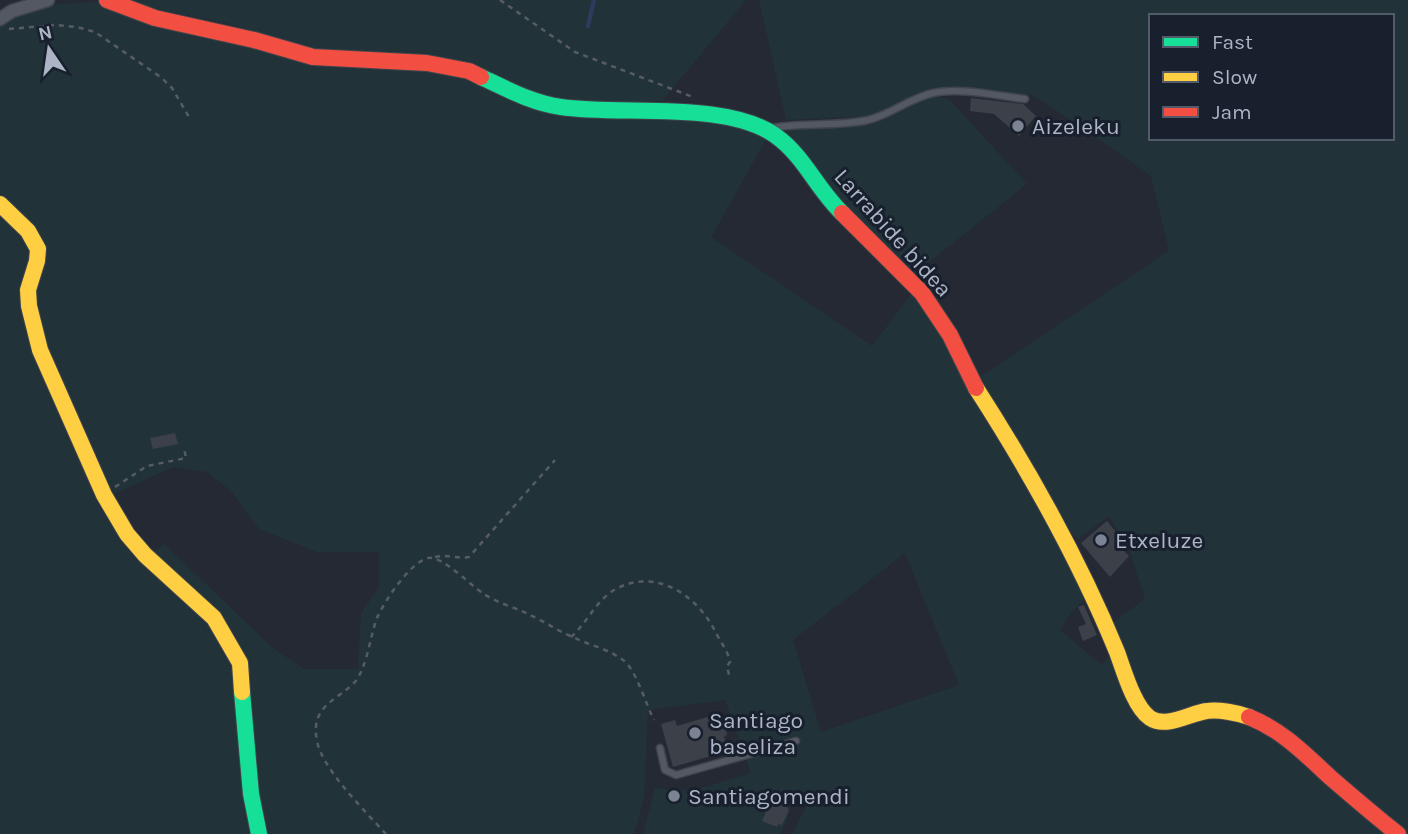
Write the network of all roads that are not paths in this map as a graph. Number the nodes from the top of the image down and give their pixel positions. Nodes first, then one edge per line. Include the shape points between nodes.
1 (48, 0) edge
2 (107, 0) edge
3 (0, 19) edge
4 (1025, 99) dead end
5 (765, 129) junction
6 (0, 204) edge
7 (796, 741) dead end
8 (660, 748) dead end
9 (259, 834) edge
10 (1398, 834) edge

1 - 3 street
2 - 5 street, Larrabide bidea via 155,18 305,56 458,68 531,100 561,107 720,115
4 - 5 lane via 933,93 870,120
5 - 10 street, Larrabide bidea via 802,161 826,198 907,276 950,335 1077,563 1140,709 1152,720 1165,722 1209,710 1265,723
6 - 9 street via 28,231 38,250 28,290 40,350 104,495 145,555 214,618 240,663 251,794
7 - 8 lane via 676,775 665,770

